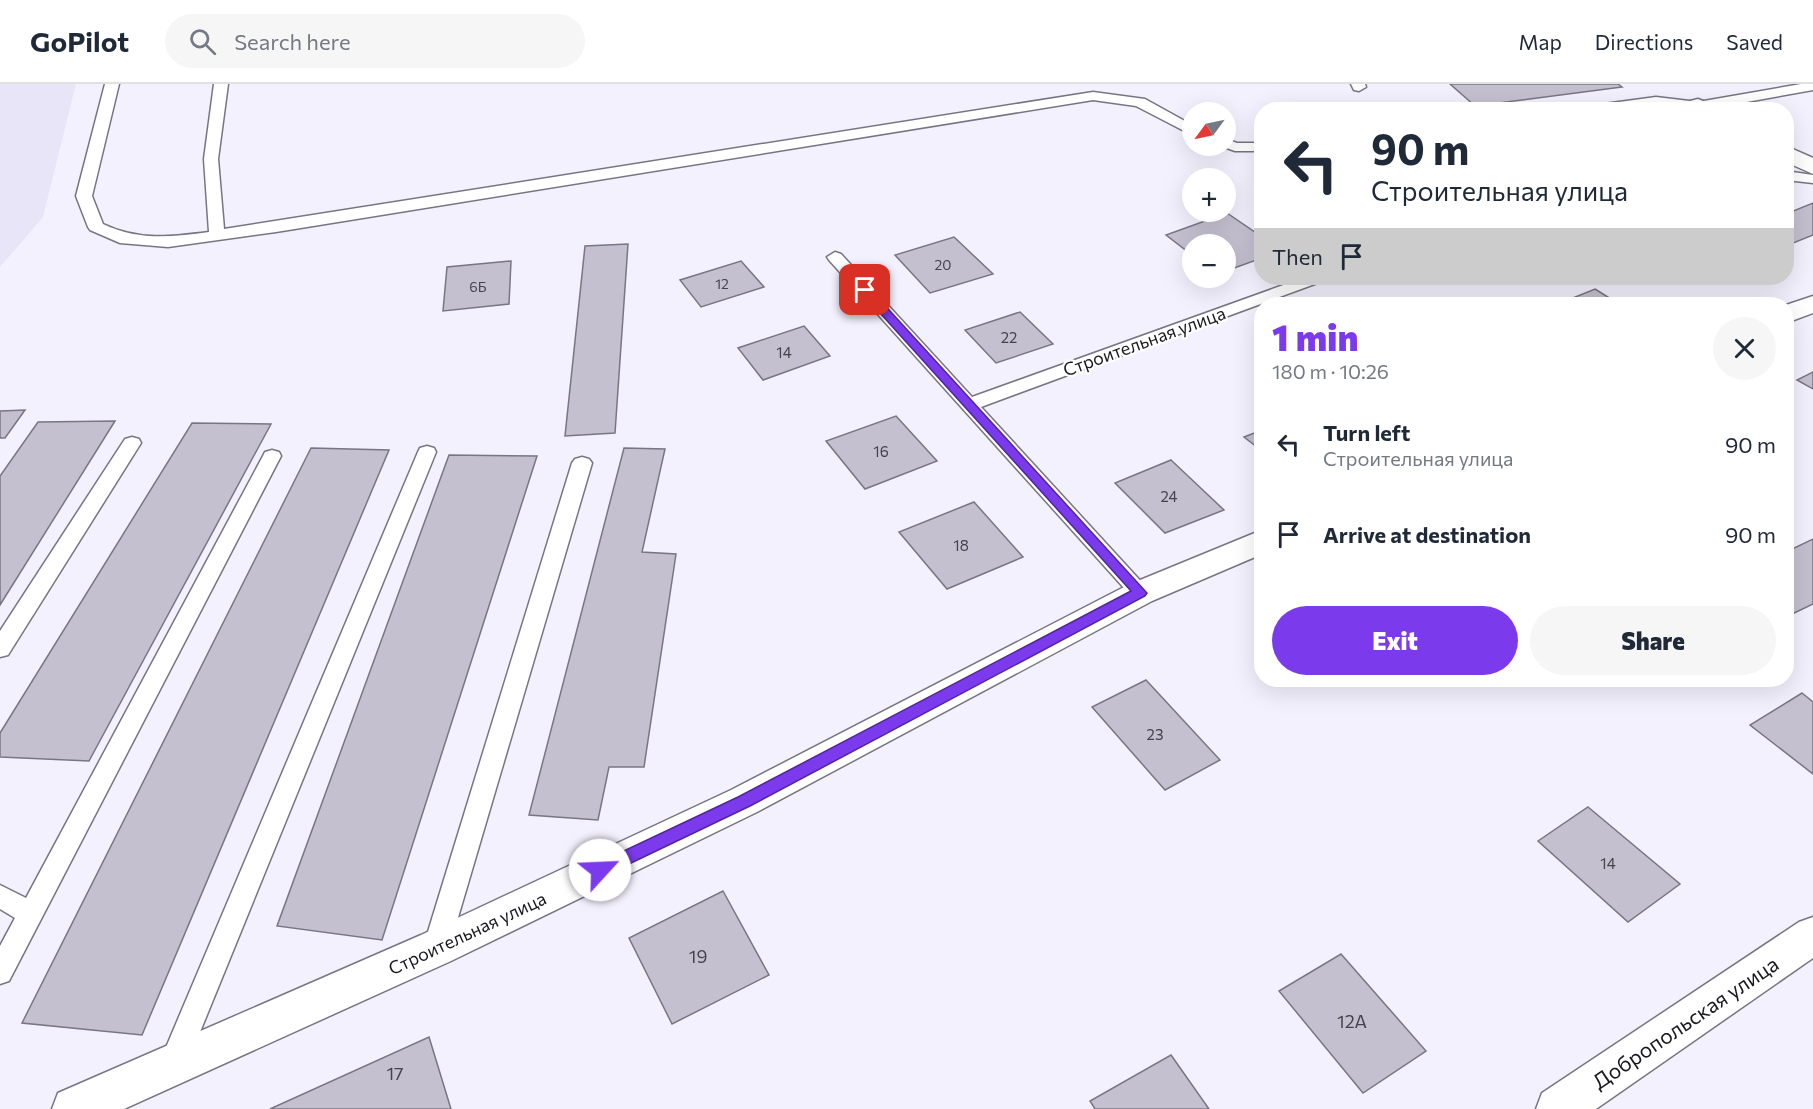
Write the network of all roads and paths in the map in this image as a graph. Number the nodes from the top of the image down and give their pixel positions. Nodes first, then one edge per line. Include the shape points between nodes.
1 (112, 84) edge
2 (221, 84) edge
3 (1813, 86) edge
4 (1649, 102) edge
5 (1664, 102) edge
6 (1728, 102) edge
7 (1182, 125) edge
8 (1236, 147) edge
9 (1254, 147) edge
10 (1794, 157) edge
11 (1813, 167) edge
12 (1794, 176) edge
13 (1813, 179) edge
14 (217, 235) junction
15 (835, 257) dead end
16 (1298, 285) edge
17 (1265, 297) edge
18 (1254, 301) edge
19 (1813, 304) edge
20 (1794, 312) edge
21 (971, 404) junction
22 (132, 443) dead end
23 (427, 452) dead end
24 (272, 456) dead end
25 (582, 463) dead end
26 (1254, 544) edge
27 (1140, 593) junction
28 (0, 649) edge
29 (0, 896) edge
30 (31, 914) junction
31 (1813, 935) edge
32 (436, 948) junction
33 (0, 972) edge
34 (171, 1067) junction
35 (74, 1109) edge
36 (1557, 1109) edge

1 - 14 lane via 84,196 96,227 120,238 168,242
2 - 14 lane via 211,159
3 - 6 lane
4 - 5 lane
7 - 14 lane via 1140,102 1094,96
8 - 9 lane
10 - 11 street
12 - 13 lane
15 - 21 lane
16 - 17 lane, Строительная улица
18 - 21 lane, Строительная улица
19 - 20 street
21 - 27 lane
22 - 28 lane
23 - 34 lane
24 - 30 lane
25 - 32 lane
26 - 27 street, Строительная улица
27 - 32 street, Строительная улица via 744,801
29 - 30 lane
30 - 33 lane
31 - 36 street, Добропольская улица
32 - 34 street, Строительная улица
34 - 35 street, Строительная улица

